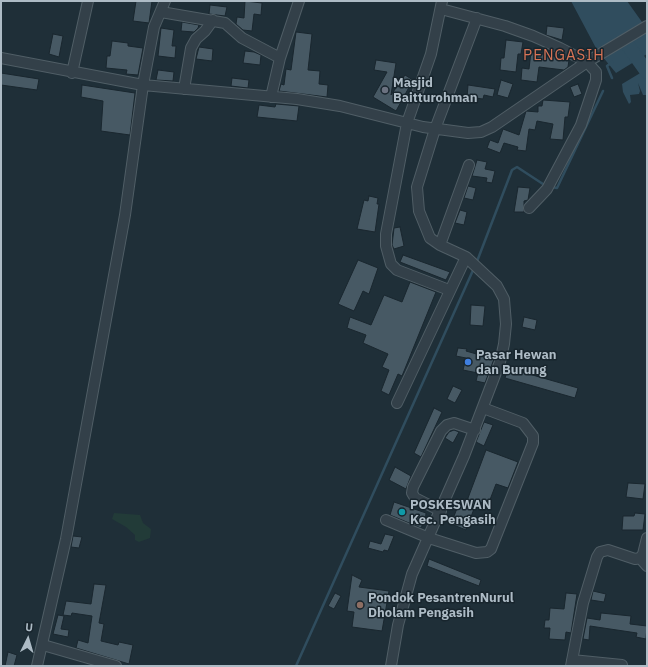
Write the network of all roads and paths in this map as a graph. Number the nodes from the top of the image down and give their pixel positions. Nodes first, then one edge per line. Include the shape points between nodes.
1 (88, 1) edge
2 (165, 1) edge
3 (300, 1) edge
4 (442, 5) edge
5 (161, 12) junction
6 (477, 18) junction
7 (213, 20) junction
8 (647, 26) edge
9 (1, 58) edge
10 (280, 58) junction
11 (590, 60) junction
12 (72, 73) junction
13 (143, 85) junction
14 (184, 89) junction
15 (272, 97) junction
16 (407, 123) junction
17 (435, 129) junction
18 (469, 165) dead end
19 (529, 208) dead end
20 (440, 245) junction
21 (466, 257) junction
22 (449, 290) junction
23 (396, 403) dead end
24 (483, 408) junction
25 (475, 430) junction
26 (441, 511) junction
27 (386, 520) dead end
28 (429, 538) junction
29 (647, 538) edge
30 (640, 558) junction
31 (647, 566) edge
32 (43, 645) junction
33 (572, 663) edge
34 (622, 665) dead end
35 (37, 666) edge
36 (116, 666) edge
37 (391, 666) edge

1 - 12 street
2 - 5 street
3 - 10 street
4 - 6 street
4 - 16 street via 431,54
5 - 7 street
5 - 13 street via 154,28
6 - 11 street via 534,36
6 - 17 street
7 - 10 street via 225,23 242,38
7 - 14 street via 191,48
8 - 11 street
9 - 12 street
10 - 15 street
11 - 17 street via 481,132 457,133
11 - 19 street via 596,72 596,80 581,125 554,178
12 - 13 street
13 - 14 street
13 - 32 street via 125,215 66,540
14 - 15 street
15 - 16 street via 340,106
16 - 17 street
16 - 22 street via 386,234 386,246 392,264 397,270
17 - 20 street via 417,187 419,211 426,230 430,238
18 - 20 street
20 - 21 street
21 - 22 street
21 - 24 street via 497,286 504,299 506,324 500,362
22 - 23 street
24 - 25 street
24 - 28 street via 523,423 533,436 533,443 494,544 487,552 476,553
25 - 26 street
25 - 26 street via 454,423 447,425 441,431 413,487 412,493 415,498
26 - 28 street
27 - 28 street
28 - 37 street via 412,574 404,600
29 - 30 street
30 - 31 street
30 - 33 street via 608,550 600,552 583,603
32 - 35 street
32 - 36 street
33 - 34 street

